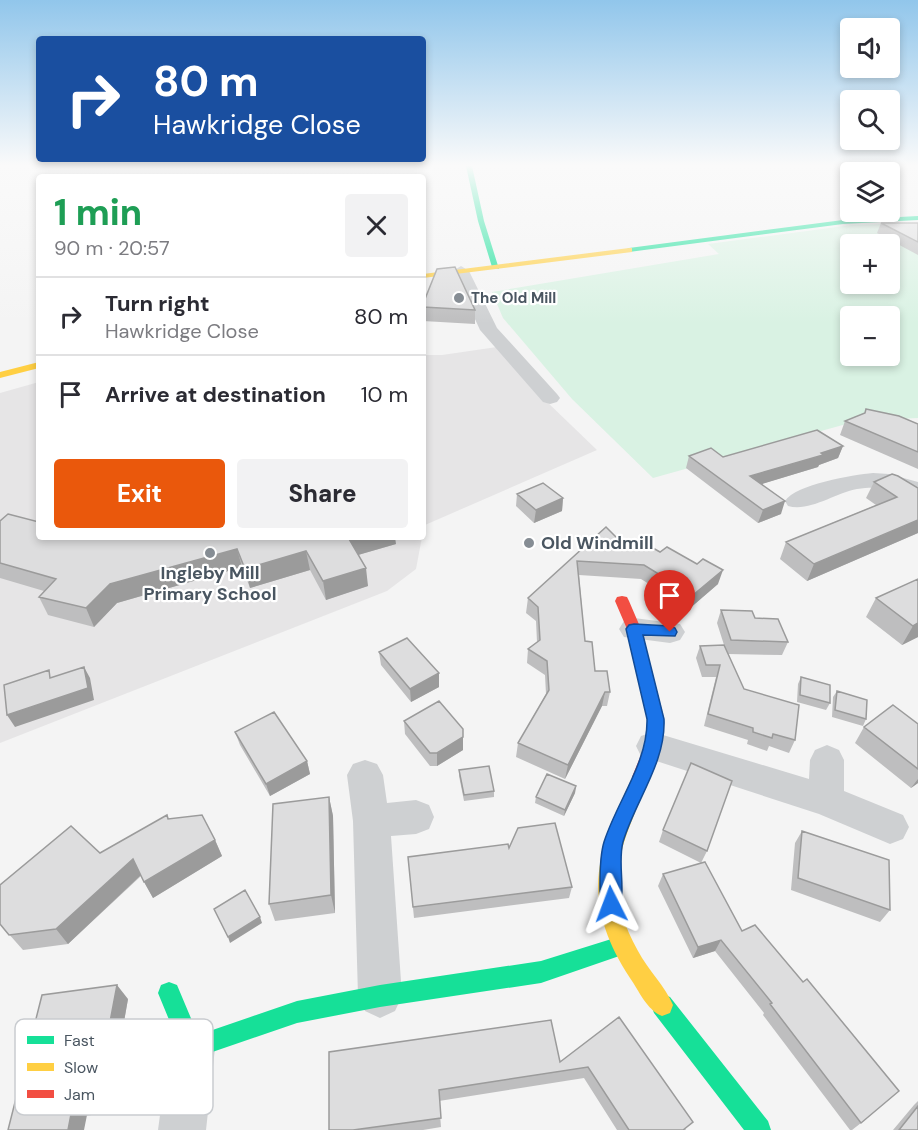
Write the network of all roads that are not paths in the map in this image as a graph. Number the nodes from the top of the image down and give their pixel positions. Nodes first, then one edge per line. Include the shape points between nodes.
1 (481, 219) edge
2 (904, 219) edge
3 (496, 267) junction
4 (461, 271) junction
5 (426, 276) edge
6 (36, 366) edge
7 (0, 375) edge
8 (550, 398) dead end
9 (918, 491) edge
10 (797, 501) dead end
11 (622, 601) dead end
12 (634, 629) junction
13 (670, 632) dead end
14 (653, 746) junction
15 (827, 760) dead end
16 (365, 775) dead end
17 (826, 800) junction
18 (416, 817) dead end
19 (371, 821) junction
20 (890, 827) dead end
21 (621, 946) junction
22 (169, 993) dead end
23 (380, 996) junction
24 (180, 1019) edge
25 (213, 1041) edge
26 (184, 1115) edge
27 (182, 1130) edge
28 (759, 1130) edge

1 - 3 street
2 - 3 street via 843,222
3 - 4 street
4 - 5 street
4 - 8 street via 489,330
6 - 7 street
9 - 10 street via 904,483 874,480 831,487
11 - 12 street
12 - 13 street
12 - 14 street via 656,719
14 - 17 street
14 - 21 street via 613,843 609,890
15 - 17 street
16 - 19 street
17 - 20 street
18 - 19 street
19 - 23 street
21 - 23 street via 541,972
21 - 28 street via 636,972
22 - 24 street
23 - 25 street via 297,1012
26 - 27 street

